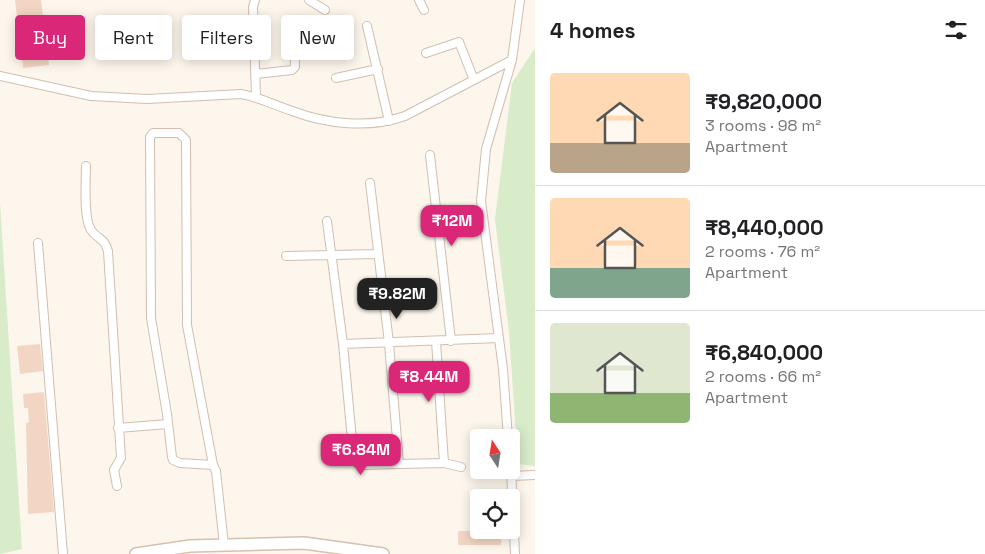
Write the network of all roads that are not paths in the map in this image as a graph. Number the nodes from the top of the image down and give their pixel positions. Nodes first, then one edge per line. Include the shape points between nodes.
1 (255, 0) edge
2 (310, 0) edge
3 (419, 0) edge
4 (520, 0) edge
5 (325, 10) dead end
6 (424, 10) dead end
7 (367, 26) dead end
8 (426, 53) dead end
9 (295, 60) edge
10 (512, 60) junction
11 (378, 69) junction
12 (256, 74) junction
13 (0, 76) edge
14 (336, 78) dead end
15 (474, 80) junction
16 (256, 96) junction
17 (389, 121) junction
18 (430, 155) dead end
19 (86, 166) dead end
20 (370, 183) dead end
21 (327, 221) dead end
22 (38, 243) dead end
23 (378, 254) junction
24 (286, 256) dead end
25 (332, 257) junction
26 (499, 338) junction
27 (451, 340) junction
28 (436, 341) junction
29 (389, 343) junction
30 (343, 344) junction
31 (168, 424) junction
32 (118, 428) junction
33 (507, 429) edge
34 (444, 463) junction
35 (399, 464) junction
36 (213, 465) junction
37 (461, 467) dead end
38 (520, 474) edge
39 (535, 475) edge
40 (511, 479) edge
41 (117, 486) dead end
42 (224, 545) junction
43 (63, 554) edge
44 (136, 554) edge
45 (383, 554) edge
46 (516, 554) edge

1 - 12 street
2 - 5 street
3 - 6 street
4 - 10 street
7 - 11 street
8 - 15 street via 458,42
9 - 12 street via 292,70
10 - 15 street
10 - 26 street via 486,148 481,201
11 - 14 street
11 - 17 street
12 - 16 street
13 - 16 street via 91,96 147,99
15 - 17 street
16 - 17 street via 325,121 363,124
18 - 27 street
19 - 32 street via 88,220 91,230 105,241 108,251
20 - 23 street
21 - 25 street
22 - 43 street
23 - 25 street
23 - 29 street
24 - 25 street
25 - 30 street
26 - 27 street
26 - 33 street
27 - 28 street
28 - 29 street
28 - 34 street
29 - 30 street
29 - 35 street
30 - 35 street via 354,461 361,464
31 - 32 street
31 - 36 street via 173,460
31 - 36 street via 151,318 150,137 153,133 179,133 186,140 187,325
32 - 41 street via 121,458 114,470
34 - 35 street
34 - 37 street
36 - 42 street
38 - 39 street
40 - 46 street
42 - 44 street
42 - 45 street via 304,543

